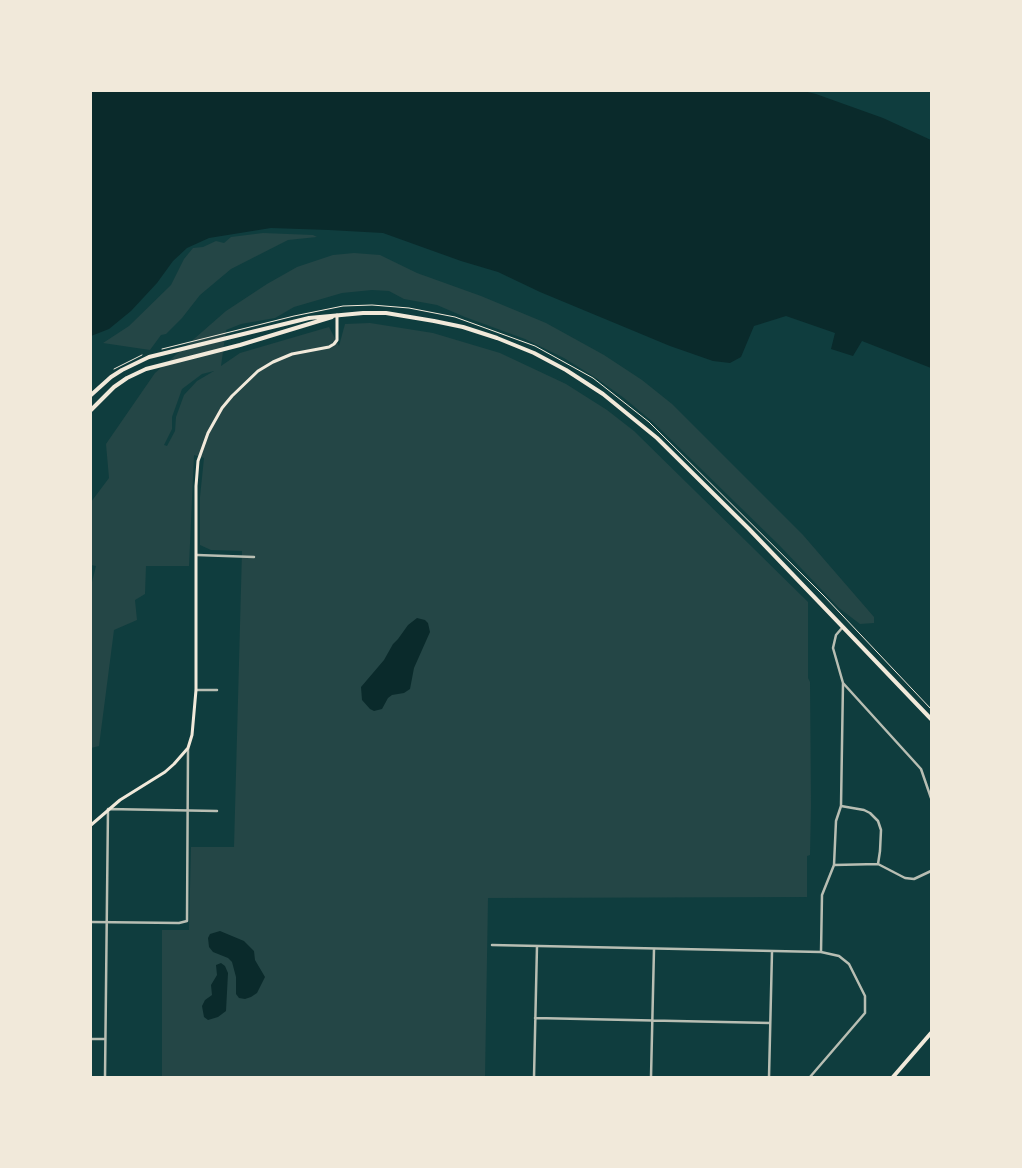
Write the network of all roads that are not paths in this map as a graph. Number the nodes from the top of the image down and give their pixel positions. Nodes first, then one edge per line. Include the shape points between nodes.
1 (337, 315) junction
2 (91, 396) edge
3 (91, 410) edge
4 (197, 555) junction
5 (254, 556) dead end
6 (843, 626) junction
7 (843, 683) junction
8 (196, 690) junction
9 (217, 690) dead end
10 (931, 719) edge
11 (188, 748) junction
12 (931, 798) edge
13 (841, 806) junction
14 (108, 809) junction
15 (189, 810) junction
16 (217, 811) dead end
17 (91, 825) edge
18 (878, 864) junction
19 (834, 865) junction
20 (931, 871) edge
21 (91, 922) edge
22 (107, 922) junction
23 (492, 945) dead end
24 (537, 946) junction
25 (654, 949) junction
26 (772, 952) junction
27 (821, 952) junction
28 (535, 1018) junction
29 (653, 1021) junction
30 (770, 1023) junction
31 (931, 1033) edge
32 (91, 1039) edge
33 (105, 1039) junction
34 (104, 1077) edge
35 (534, 1077) edge
36 (651, 1077) edge
37 (769, 1077) edge
38 (810, 1077) edge
39 (893, 1077) edge

1 - 2 main road via 309,318 163,353 135,363 111,377
1 - 3 main road via 146,369 114,387
1 - 4 main road via 338,334 334,344 292,354 258,370 237,390 215,420 202,447 197,473
1 - 6 main road via 386,314 464,328 534,353 566,370 657,438
4 - 5 street
4 - 8 main road
6 - 7 street via 836,635 833,648
6 - 10 main road
7 - 12 street via 921,769
7 - 13 street
8 - 9 street
8 - 11 main road via 195,717
11 - 14 main road via 165,772
11 - 15 street
13 - 18 street via 864,810 878,821
13 - 19 street via 836,821
14 - 15 street
14 - 17 main road
14 - 22 street
15 - 16 street
15 - 22 street via 188,921
18 - 19 street
18 - 20 street via 905,878 914,879
19 - 27 street via 822,895
21 - 22 street
22 - 33 street
23 - 24 street
24 - 25 street
24 - 28 street
25 - 26 street
25 - 29 street
26 - 27 street
26 - 30 street
27 - 38 street via 839,956 849,964 865,996 866,1008 862,1017
28 - 29 street
28 - 35 street
29 - 30 street
29 - 36 street
30 - 37 street
31 - 39 main road
32 - 33 street
33 - 34 street

